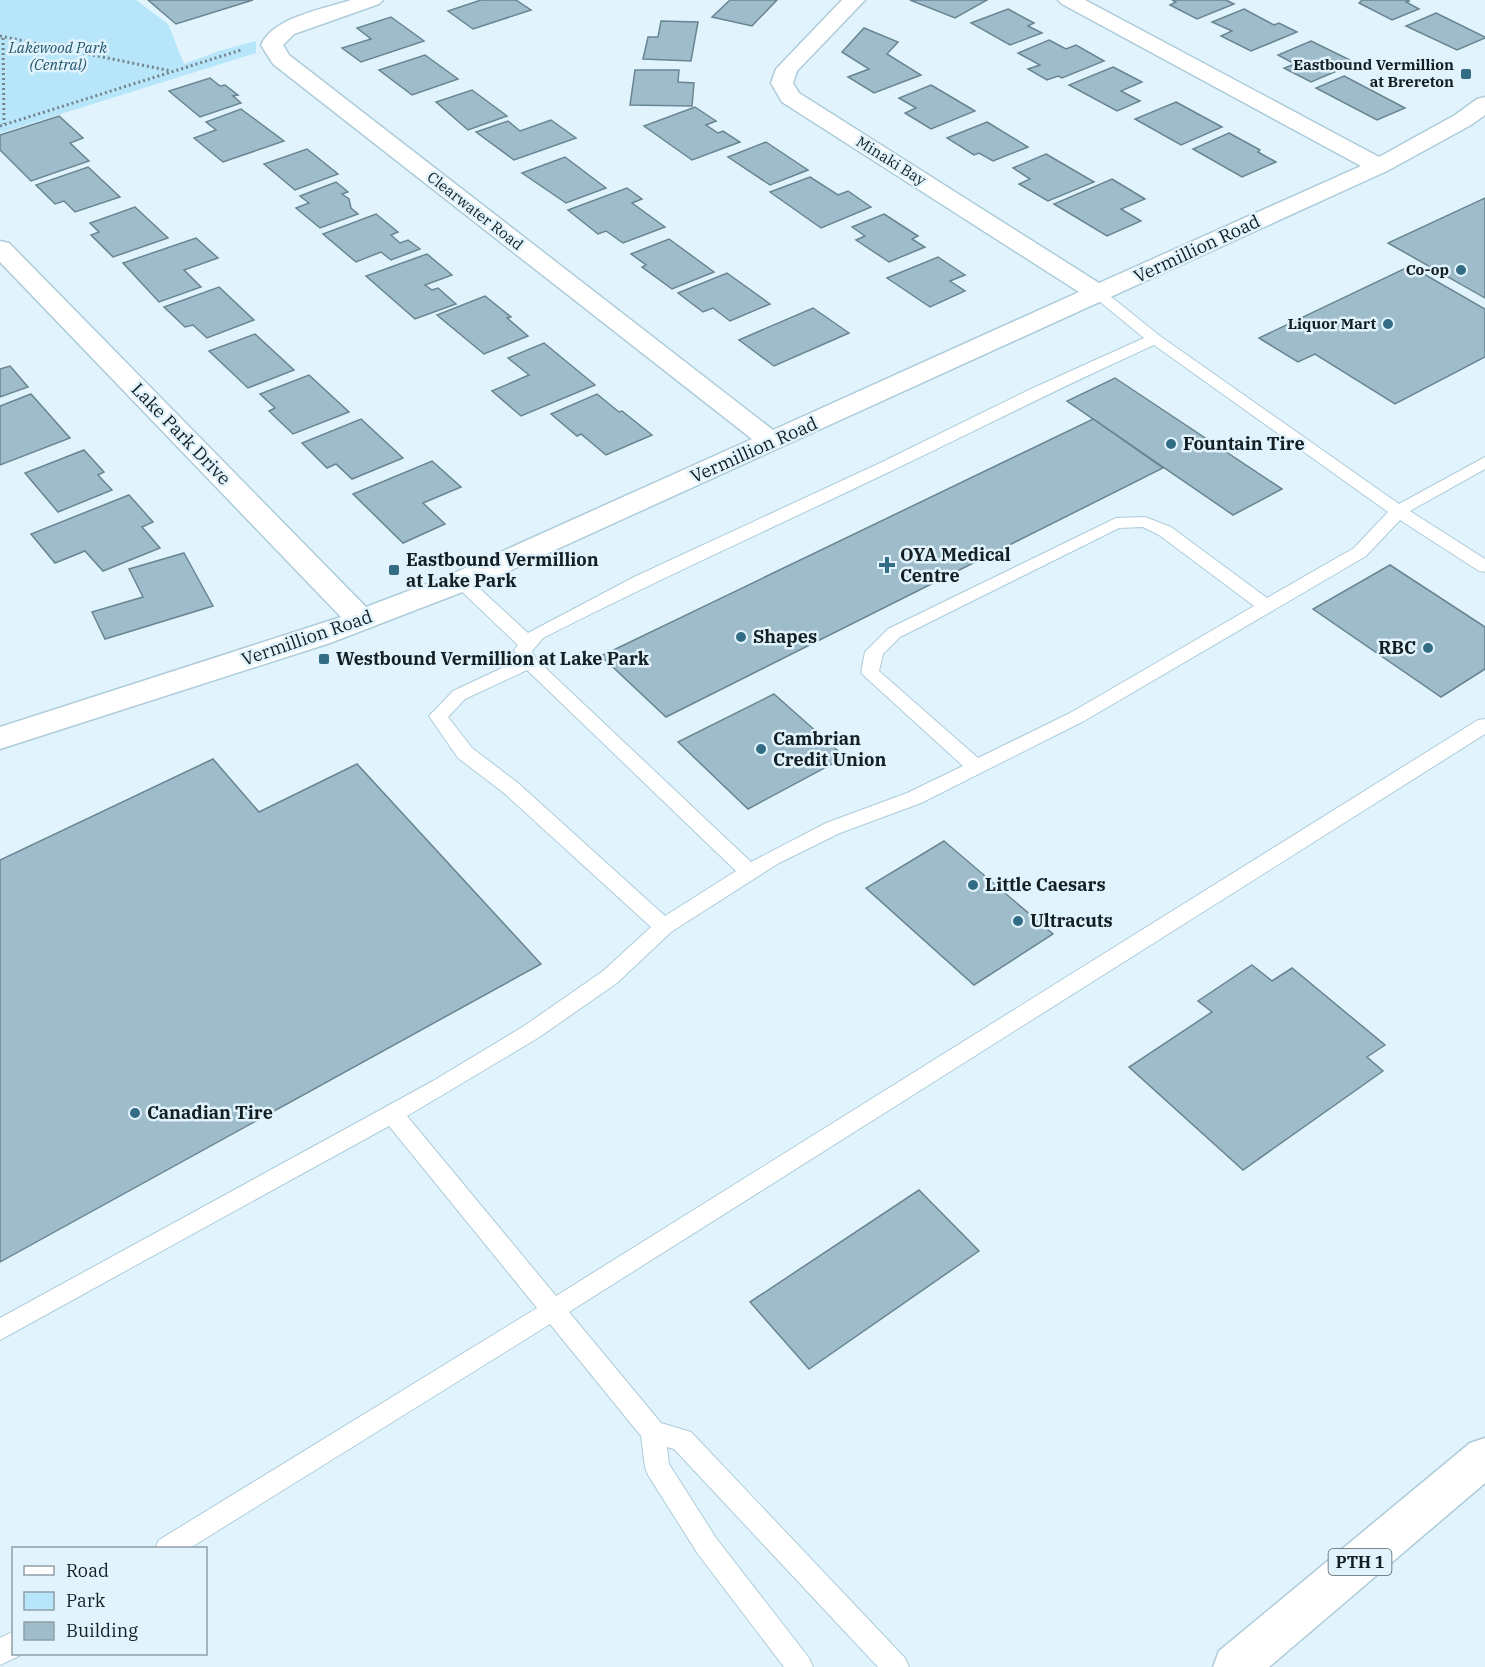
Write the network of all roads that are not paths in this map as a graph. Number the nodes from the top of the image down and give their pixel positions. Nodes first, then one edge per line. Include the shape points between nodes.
1 (372, 0) edge
2 (854, 0) edge
3 (1069, 0) edge
4 (1485, 104) edge
5 (1378, 166) junction
6 (0, 248) edge
7 (1100, 294) junction
8 (1155, 339) junction
9 (772, 442) junction
10 (1485, 462) edge
11 (1398, 511) junction
12 (1485, 567) edge
13 (461, 581) junction
14 (1267, 607) junction
15 (362, 620) junction
16 (529, 653) junction
17 (1485, 725) edge
18 (0, 738) edge
19 (976, 767) junction
20 (749, 872) junction
21 (664, 927) junction
22 (393, 1115) junction
23 (553, 1310) junction
24 (0, 1330) edge
25 (653, 1432) junction
26 (1485, 1457) edge
27 (170, 1547) edge
28 (800, 1667) edge
29 (896, 1667) edge
30 (1235, 1667) edge

1 - 9 main road, Clearwater Road via 286,29 272,45 280,59
2 - 7 main road, Minaki Bay via 787,69 782,83 790,97
3 - 5 main road
4 - 5 main road, Vermillion Road
5 - 7 main road, Vermillion Road
6 - 15 main road, Lake Park Drive
7 - 8 lane
7 - 9 main road, Vermillion Road
8 - 11 lane
8 - 16 lane via 640,581 537,634
9 - 13 main road, Vermillion Road
10 - 11 lane
11 - 12 lane
11 - 14 lane via 1360,552
13 - 15 main road, Vermillion Road
13 - 16 lane
14 - 19 lane via 1077,717
14 - 19 lane via 1165,531 1145,522 1116,523 894,633 874,652 870,673
15 - 18 main road, Vermillion Road
16 - 20 lane
16 - 21 lane via 459,696 438,716 465,753
17 - 23 lane
19 - 20 lane via 914,798 832,828
20 - 21 lane
21 - 22 lane via 610,977 531,1032
22 - 23 lane
22 - 24 lane
23 - 25 lane
23 - 27 lane
25 - 28 lane via 657,1467 707,1546
25 - 29 lane via 682,1440
26 - 30 main road, PTH 1

